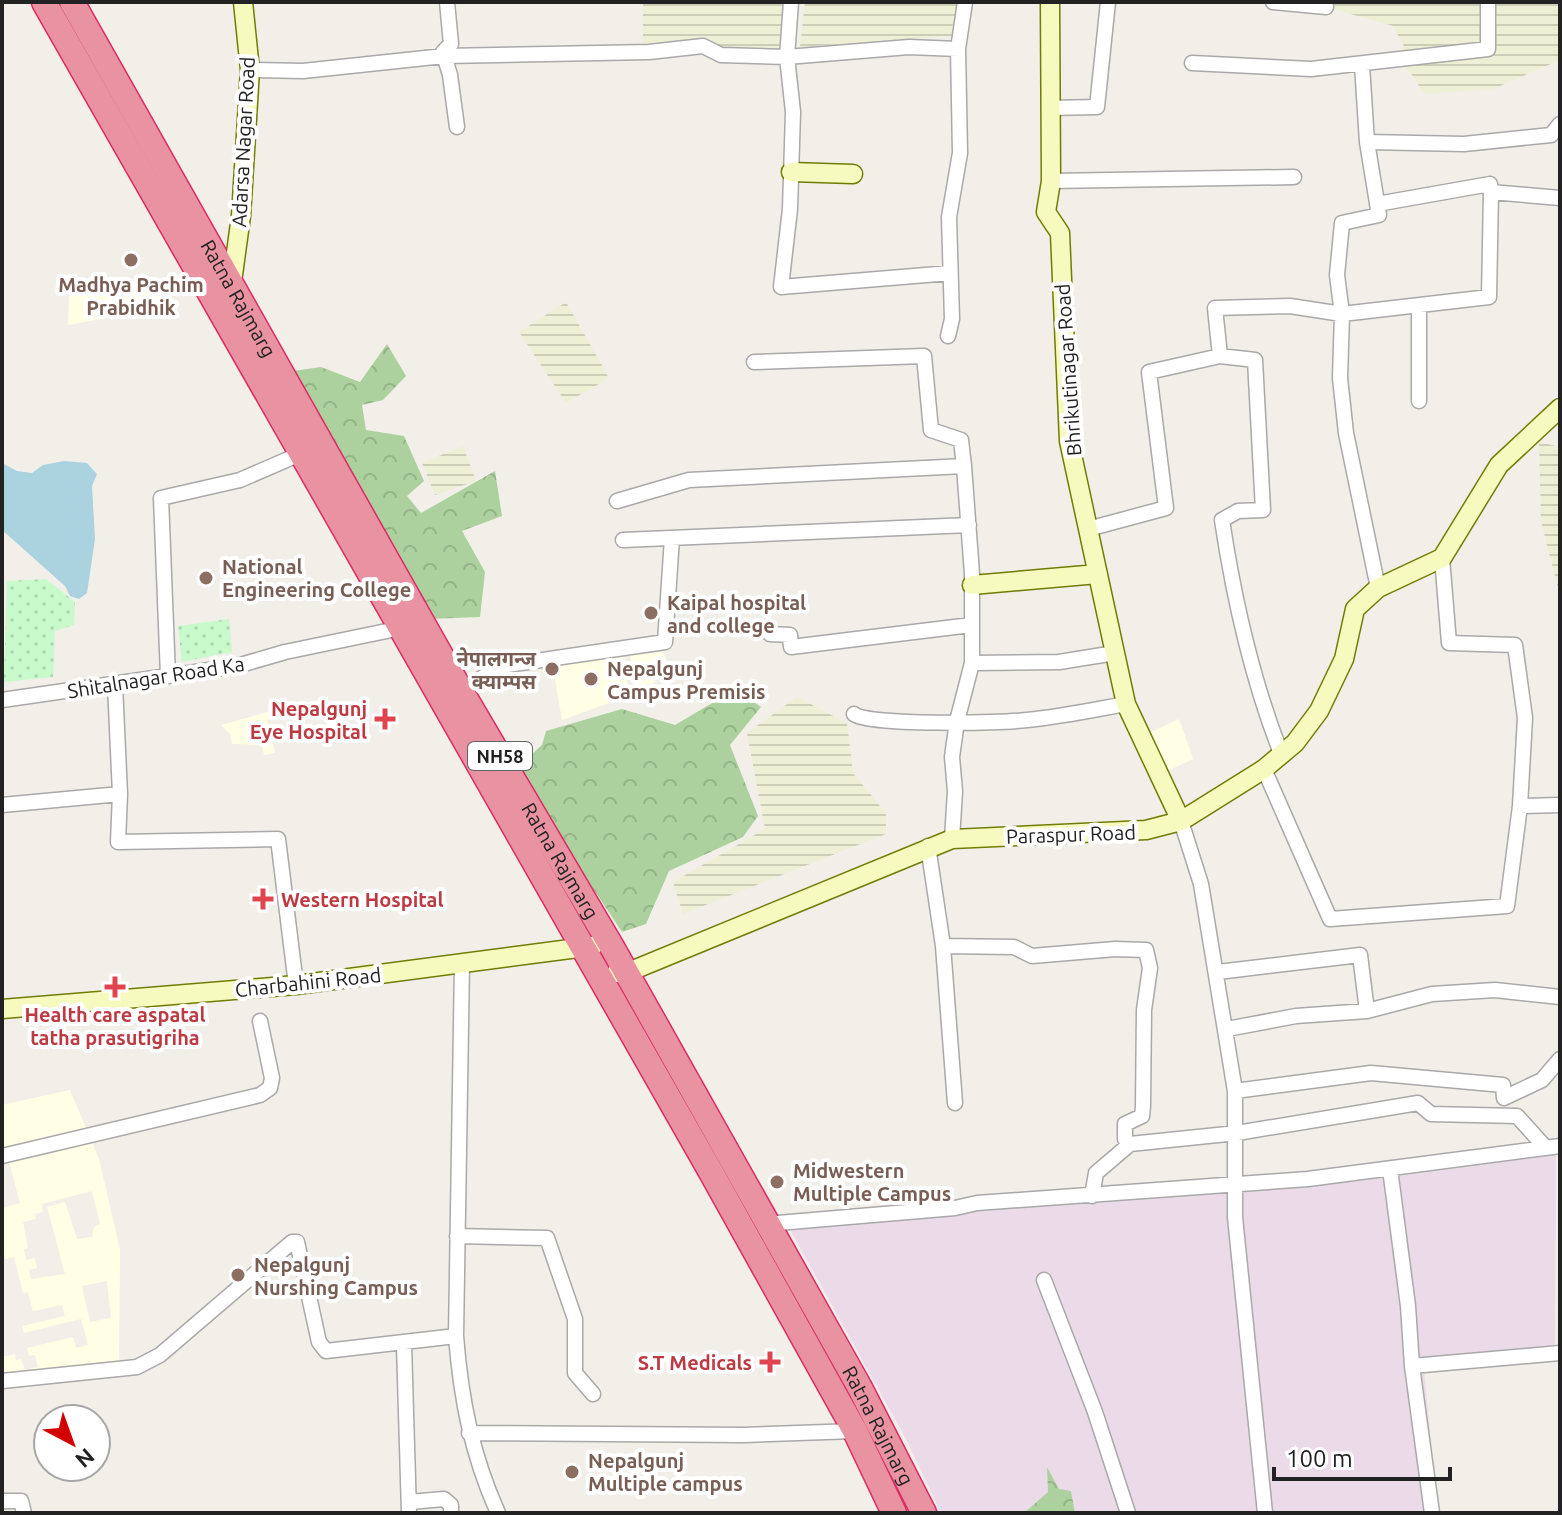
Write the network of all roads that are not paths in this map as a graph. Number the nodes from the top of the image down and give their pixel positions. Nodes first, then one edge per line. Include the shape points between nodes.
1 (44, 2) edge
2 (72, 2) edge
3 (243, 2) edge
4 (447, 2) edge
5 (791, 2) edge
6 (965, 2) edge
7 (1050, 2) edge
8 (1108, 2) edge
9 (1273, 2) edge
10 (1488, 2) edge
11 (1326, 7) dead end
12 (958, 49) junction
13 (444, 56) junction
14 (787, 57) junction
15 (1192, 63) dead end
16 (1362, 65) junction
17 (250, 70) junction
18 (1049, 108) junction
19 (1560, 124) edge
20 (457, 127) dead end
21 (1367, 142) junction
22 (791, 172) junction
23 (853, 174) dead end
24 (1294, 177) dead end
25 (1051, 181) junction
26 (1491, 192) junction
27 (1560, 198) edge
28 (1377, 204) junction
29 (950, 273) junction
30 (232, 282) junction
31 (1419, 307) junction
32 (1342, 314) junction
33 (948, 336) dead end
34 (1220, 356) junction
35 (754, 362) dead end
36 (1419, 401) dead end
37 (1560, 408) edge
38 (300, 454) junction
39 (964, 466) junction
40 (617, 501) dead end
41 (969, 525) junction
42 (1088, 529) junction
43 (672, 538) junction
44 (623, 540) dead end
45 (1442, 558) junction
46 (1098, 574) junction
47 (972, 585) junction
48 (1378, 588) junction
49 (414, 624) junction
50 (971, 625) junction
51 (770, 634) dead end
52 (1115, 653) junction
53 (972, 663) junction
54 (168, 676) junction
55 (115, 685) junction
56 (461, 691) junction
57 (2, 700) edge
58 (1126, 704) junction
59 (854, 714) dead end
60 (957, 721) junction
61 (1282, 756) junction
62 (1264, 769) junction
63 (120, 794) junction
64 (2, 805) edge
65 (1560, 805) edge
66 (1520, 806) junction
67 (1181, 821) junction
68 (952, 839) junction
69 (928, 846) junction
70 (581, 946) junction
71 (943, 946) junction
72 (612, 947) junction
73 (462, 963) junction
74 (1218, 972) junction
75 (626, 973) junction
76 (597, 975) junction
77 (296, 985) junction
78 (1560, 997) edge
79 (2, 1009) edge
80 (1367, 1011) junction
81 (260, 1021) dead end
82 (1227, 1029) junction
83 (1560, 1059) edge
84 (1235, 1091) junction
85 (955, 1103) dead end
86 (1237, 1133) junction
87 (1130, 1144) junction
88 (1553, 1147) edge
89 (2, 1156) edge
90 (1390, 1169) junction
91 (1237, 1184) junction
92 (1092, 1196) junction
93 (766, 1224) junction
94 (457, 1236) junction
95 (1044, 1280) dead end
96 (456, 1336) junction
97 (404, 1345) junction
98 (1560, 1353) edge
99 (1412, 1366) junction
100 (2, 1381) edge
101 (593, 1394) dead end
102 (855, 1431) junction
103 (469, 1433) junction
104 (2, 1501) edge
105 (409, 1508) edge
106 (24, 1513) edge
107 (451, 1513) edge
108 (498, 1513) edge
109 (894, 1513) edge
110 (924, 1513) edge
111 (1128, 1513) edge
112 (1265, 1513) edge
113 (1432, 1513) edge

1 - 38 highway, Ratna Rajmarg / NH58
2 - 30 highway, Ratna Rajmarg / NH58
3 - 17 street, Adarsa Nagar Road
4 - 13 street via 451,44
5 - 14 street
6 - 12 street
7 - 18 street, Bhrikutinagar Road
8 - 18 street via 1097,107
9 - 11 street
10 - 16 street via 1488,49
12 - 14 street via 909,47
12 - 29 street via 960,153 949,217
13 - 14 street via 703,46 721,55
13 - 17 street via 303,71
13 - 20 street
14 - 22 street via 793,112
15 - 16 street via 1311,69
16 - 21 street
17 - 30 street, Adarsa Nagar Road
18 - 25 street, Bhrikutinagar Road
19 - 21 street via 1551,135 1464,144
21 - 28 street
22 - 23 street
22 - 29 street via 781,287
24 - 25 street
25 - 42 street, Bhrikutinagar Road via 1046,212 1060,233 1069,441
26 - 27 street
26 - 28 street via 1490,184
26 - 31 street via 1489,297
28 - 32 street via 1379,215 1342,223 1337,275
29 - 33 street
30 - 49 highway, Ratna Rajmarg / NH58
31 - 32 street
31 - 36 street
32 - 34 street via 1290,306 1215,308
32 - 48 street via 1340,378 1346,433
34 - 42 street via 1149,372 1166,508
34 - 61 street via 1255,360 1263,510 1238,511 1222,520 1258,691
35 - 39 street via 924,356 931,430 961,440
37 - 45 street via 1499,465
38 - 49 highway, Ratna Rajmarg / NH58
38 - 54 street via 240,480 161,498
39 - 40 street via 689,480
39 - 41 street
41 - 43 street
41 - 47 street
42 - 46 street, Bhrikutinagar Road
43 - 44 street
43 - 56 street via 665,642 501,666
45 - 48 street, Paraspur Road
45 - 66 street via 1449,643 1515,645 1525,718
46 - 47 street
46 - 52 street, Bhrikutinagar Road
47 - 50 street
48 - 61 street, Paraspur Road via 1355,609 1344,659 1319,711
49 - 54 street, Shitalnagar Road Ka via 237,666
49 - 56 highway, Ratna Rajmarg / NH58
49 - 70 highway, Ratna Rajmarg / NH58
50 - 51 street via 791,647 790,635
50 - 53 street
52 - 53 street via 1059,662
52 - 58 street, Bhrikutinagar Road
53 - 60 street
54 - 55 street, Shitalnagar Road Ka
55 - 57 street, Shitalnagar Road Ka
55 - 63 street
56 - 72 highway, Ratna Rajmarg / NH58
58 - 60 street via 1026,721
58 - 67 street, Bhrikutinagar Road
59 - 60 street via 884,722
60 - 68 street
61 - 62 street, Paraspur Road
62 - 66 street via 1330,919 1507,906
62 - 67 street, Paraspur Road
63 - 64 street
63 - 77 street via 118,842 278,839
65 - 66 street
67 - 68 street, Paraspur Road via 1146,830
67 - 74 street via 1201,884
68 - 69 street, Paraspur Road
69 - 71 street
69 - 75 street, Paraspur Road
70 - 72 street, Charbahini Road
70 - 73 street, Charbahini Road
70 - 76 highway, Ratna Rajmarg / NH58
71 - 85 street
71 - 87 street via 1014,947 1032,956 1146,950 1150,968 1143,1106 1142,1116 1125,1124
72 - 75 highway, Ratna Rajmarg / NH58
73 - 77 street, Charbahini Road
73 - 94 street
74 - 80 street via 1360,955
74 - 82 street
75 - 76 street, Paraspur Road
75 - 93 highway, Ratna Rajmarg / NH58
76 - 102 highway, Ratna Rajmarg / NH58
77 - 79 street, Charbahini Road
78 - 80 street via 1495,990 1432,994
80 - 82 street via 1296,1016
81 - 89 street via 272,1078 270,1088 260,1095
82 - 84 street
83 - 84 street via 1542,1080 1504,1098 1503,1085 1371,1073
84 - 86 street
86 - 87 street
86 - 88 street via 1418,1103 1431,1114 1517,1116
86 - 91 street
87 - 92 street via 1096,1173
88 - 90 street
90 - 91 street
90 - 99 street
91 - 92 street
91 - 112 street via 1235,1217
92 - 93 street
93 - 110 highway, Ratna Rajmarg / NH58
94 - 96 street
94 - 101 street via 547,1238 575,1319 575,1373
95 - 111 street
96 - 97 street
96 - 103 street
97 - 100 street via 326,1351 319,1342 297,1242 292,1242 160,1355 137,1367
97 - 105 street
98 - 99 street
99 - 113 street
102 - 103 street
102 - 109 highway, Ratna Rajmarg / NH58
103 - 108 street
104 - 106 street via 21,1501
105 - 107 street via 444,1499

